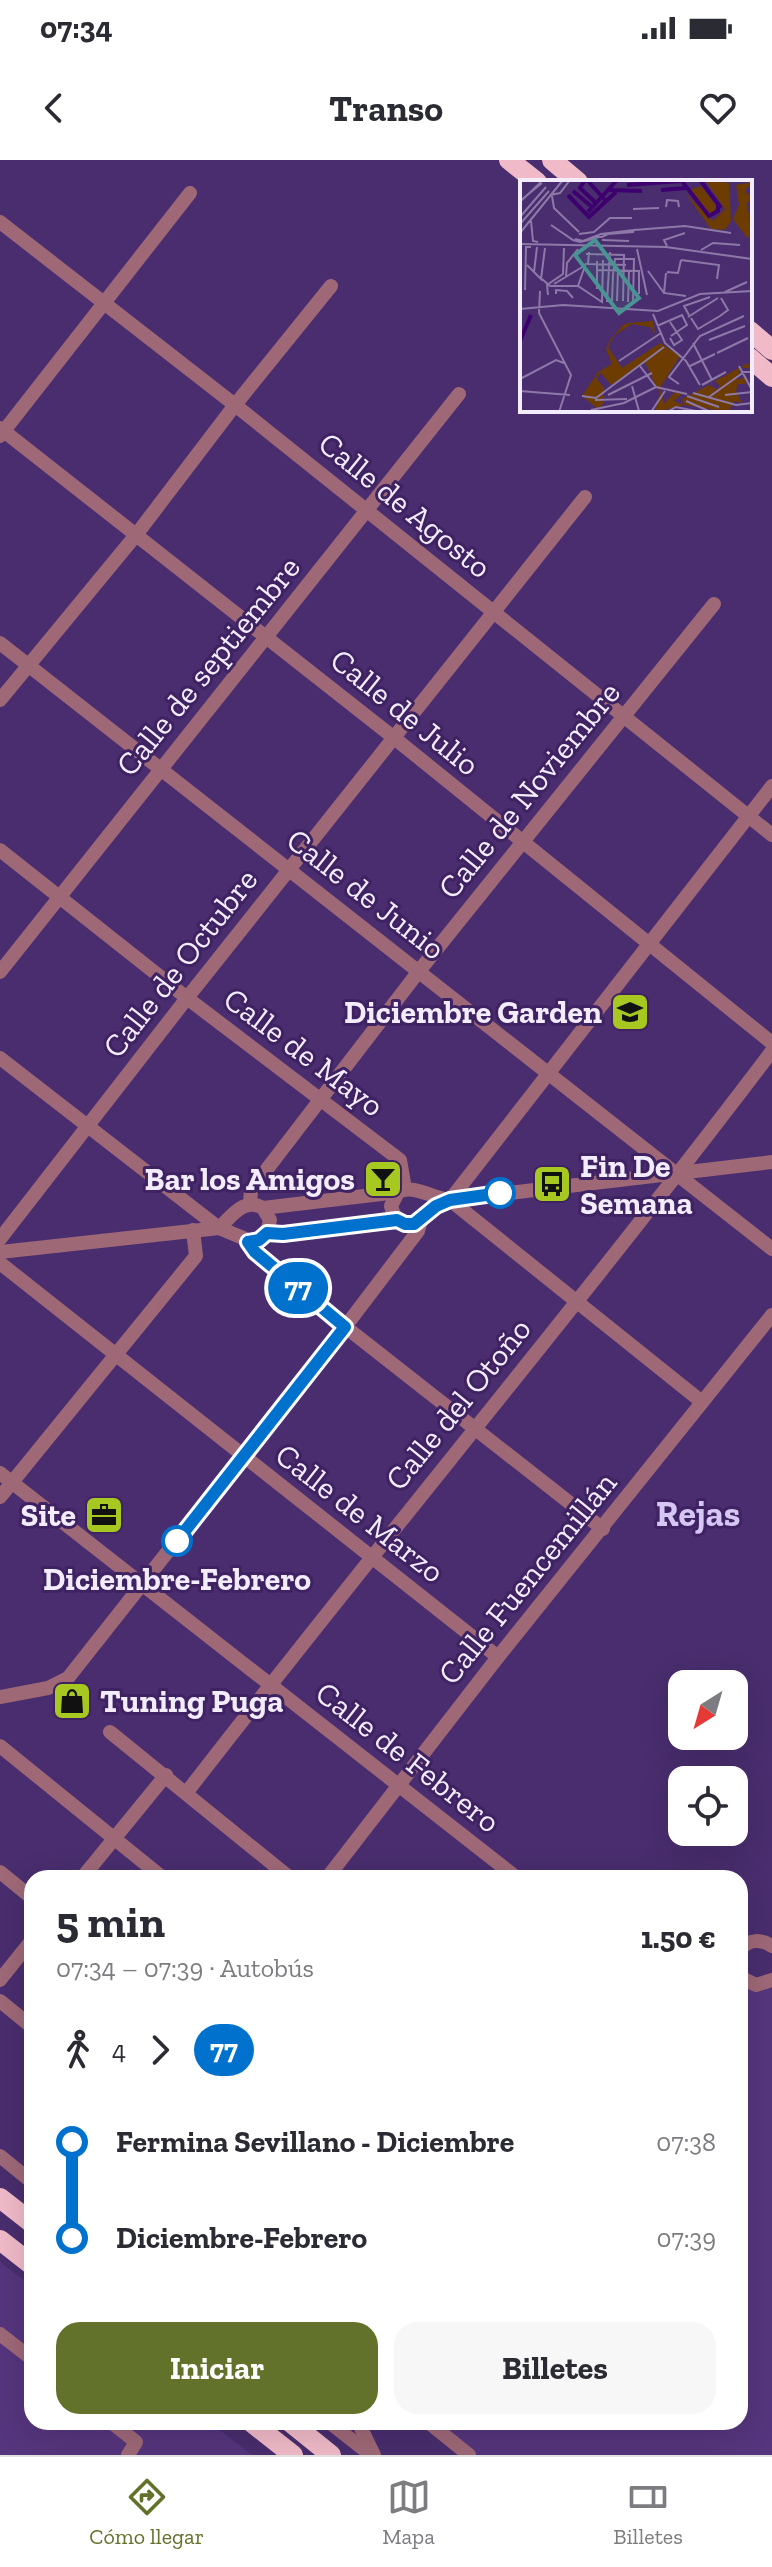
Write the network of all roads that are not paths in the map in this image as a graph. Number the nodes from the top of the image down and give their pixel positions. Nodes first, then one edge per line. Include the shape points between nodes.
1 (509, 160) edge
2 (523, 160) edge
3 (552, 160) edge
4 (534, 180) edge
5 (546, 180) edge
6 (576, 180) edge
7 (190, 193) dead end
8 (0, 222) edge
9 (331, 286) dead end
10 (103, 304) junction
11 (752, 333) edge
12 (772, 350) edge
13 (752, 360) edge
14 (772, 377) edge
15 (459, 394) dead end
16 (235, 405) junction
17 (1, 432) edge
18 (585, 497) dead end
19 (367, 511) junction
20 (136, 535) junction
21 (714, 604) dead end
22 (495, 613) junction
23 (267, 638) junction
24 (0, 643) edge
25 (28, 665) junction
26 (0, 700) edge
27 (623, 716) junction
28 (393, 737) junction
29 (161, 770) junction
30 (772, 786) edge
31 (749, 817) junction
32 (772, 835) edge
33 (522, 843) junction
34 (0, 850) edge
35 (290, 869) junction
36 (59, 897) junction
37 (648, 945) junction
38 (419, 971) junction
39 (0, 972) edge
40 (187, 998) junction
41 (772, 1043) edge
42 (772, 1051) edge
43 (0, 1058) edge
44 (548, 1071) junction
45 (319, 1099) junction
46 (89, 1126) junction
47 (772, 1162) edge
48 (678, 1173) junction
49 (401, 1190) junction
50 (423, 1193) junction
51 (450, 1200) junction
52 (257, 1206) junction
53 (235, 1213) junction
54 (424, 1217) junction
55 (397, 1220) junction
56 (219, 1228) junction
57 (193, 1230) junction
58 (267, 1233) junction
59 (0, 1239) edge
60 (244, 1240) junction
61 (772, 1249) edge
62 (0, 1252) edge
63 (0, 1263) edge
64 (576, 1302) junction
65 (772, 1315) edge
66 (345, 1327) junction
67 (117, 1355) junction
68 (702, 1402) junction
69 (475, 1428) junction
70 (243, 1456) junction
71 (6, 1478) edge
72 (0, 1497) edge
73 (603, 1529) junction
74 (371, 1557) junction
75 (143, 1584) junction
76 (498, 1657) junction
77 (269, 1685) junction
78 (0, 1697) edge
79 (110, 1732) dead end
80 (0, 1746) edge
81 (166, 1775) junction
82 (399, 1787) junction
83 (187, 1792) junction
84 (115, 1838) junction
85 (89, 1870) edge
86 (153, 1870) edge
87 (280, 1870) edge
88 (333, 1870) edge
89 (507, 1870) edge
90 (0, 1872) edge
91 (24, 1892) edge
92 (772, 1931) edge
93 (765, 1943) edge
94 (24, 1950) edge
95 (0, 1980) edge
96 (772, 1980) edge
97 (748, 1982) edge
98 (748, 1983) edge
99 (772, 1991) edge
100 (5, 2005) edge
101 (24, 2020) edge
102 (0, 2023) edge
103 (0, 2156) edge
104 (24, 2176) edge
105 (0, 2198) edge
106 (24, 2217) edge
107 (0, 2230) edge
108 (0, 2240) edge
109 (24, 2248) edge
110 (24, 2259) edge
111 (0, 2334) edge
112 (24, 2353) edge
113 (121, 2430) edge
114 (249, 2430) edge
115 (253, 2430) edge
116 (300, 2430) edge
117 (339, 2430) edge
118 (361, 2430) edge
119 (438, 2430) edge
120 (128, 2455) edge
121 (276, 2455) edge
122 (293, 2455) edge
123 (331, 2455) edge
124 (372, 2455) edge
125 (469, 2455) edge

1 - 4 highway
2 - 5 highway
3 - 6 highway
7 - 10 street
8 - 10 street, Calle de Agosto
9 - 16 street
10 - 16 street, Calle de Agosto
10 - 17 street
11 - 12 highway
13 - 14 highway
15 - 19 street, Calle de septiembre
16 - 19 street, Calle de Agosto
16 - 20 street
17 - 20 street, Calle de Julio
18 - 22 street, Calle de Octubre
19 - 22 street, Calle de Agosto
19 - 23 street, Calle de septiembre
20 - 23 street, Calle de Julio
20 - 25 street
21 - 27 street, Calle de Noviembre
22 - 27 street, Calle de Agosto
22 - 28 street, Calle de Octubre
23 - 28 street, Calle de Julio
23 - 29 street, Calle de septiembre
24 - 25 street, Calle de Junio
25 - 26 street
25 - 29 street, Calle de Junio
27 - 31 street, Calle de Agosto
27 - 33 street, Calle de Noviembre
28 - 33 street, Calle de Julio
28 - 35 street, Calle de Octubre
29 - 35 street, Calle de Junio
29 - 36 street, Calle de septiembre
30 - 31 street
31 - 32 street, Calle de Agosto
31 - 37 street
33 - 37 street, Calle de Julio
33 - 38 street, Calle de Noviembre
34 - 36 street, Calle de Mayo
35 - 38 street, Calle de Junio
35 - 40 street, Calle de Octubre
36 - 39 street, Calle de septiembre
36 - 40 street, Calle de Mayo
37 - 41 street, Calle de Julio
37 - 44 street
38 - 44 street, Calle de Junio
38 - 45 street, Calle de Noviembre
40 - 45 street, Calle de Mayo
40 - 46 street, Calle de Octubre
42 - 48 street, Calle del Otoño
43 - 46 street
44 - 48 street, Calle de Junio
44 - 51 street
45 - 49 street, Calle de Mayo via 400,1160
45 - 52 street, Calle de Noviembre via 251,1190
46 - 56 street
46 - 59 street, Calle de Octubre
47 - 48 street
48 - 51 street
48 - 61 street, Calle de Junio
48 - 64 street, Calle del Otoño
49 - 50 street
49 - 52 street
49 - 55 street via 391,1206
50 - 51 street
50 - 54 street via 428,1207
51 - 54 street
51 - 64 street
52 - 53 street
52 - 58 street via 270,1220
53 - 56 street
53 - 60 street via 233,1227
54 - 55 street via 405,1224
54 - 66 street
55 - 58 street
56 - 57 street
56 - 60 street
57 - 62 street
57 - 67 street via 196,1256
58 - 60 street via 259,1240
60 - 66 street
63 - 67 street, Calle de Marzo
64 - 68 street
64 - 69 street, Calle del Otoño
65 - 68 street, Calle Fuencemillán
66 - 69 street
66 - 70 street
67 - 70 street, Calle de Marzo
67 - 71 street
68 - 73 street, Calle Fuencemillán
69 - 73 street
69 - 74 street, Calle del Otoño
70 - 74 street, Calle de Marzo
70 - 75 street
71 - 72 street
71 - 75 street, Calle de Febrero
73 - 76 street, Calle Fuencemillán
74 - 76 street, Calle de Marzo
74 - 77 street, Calle del Otoño
75 - 77 street, Calle de Febrero
75 - 78 street via 68,1678 48,1688
76 - 82 street, Calle Fuencemillán
77 - 82 street, Calle de Febrero
77 - 83 street, Calle del Otoño
79 - 81 street
80 - 84 street
81 - 83 street
81 - 84 street
82 - 88 street, Calle Fuencemillán
82 - 89 street, Calle de Febrero
83 - 87 street
84 - 85 street
84 - 86 street
90 - 91 street
92 - 93 street
94 - 95 street
96 - 97 street
98 - 99 street
100 - 101 street
100 - 102 street
103 - 104 street
105 - 106 highway
107 - 109 highway
108 - 110 highway
111 - 112 street
113 - 120 street via 136,2442
114 - 121 highway
115 - 122 highway
116 - 123 highway
117 - 124 street
118 - 124 street
119 - 125 street

